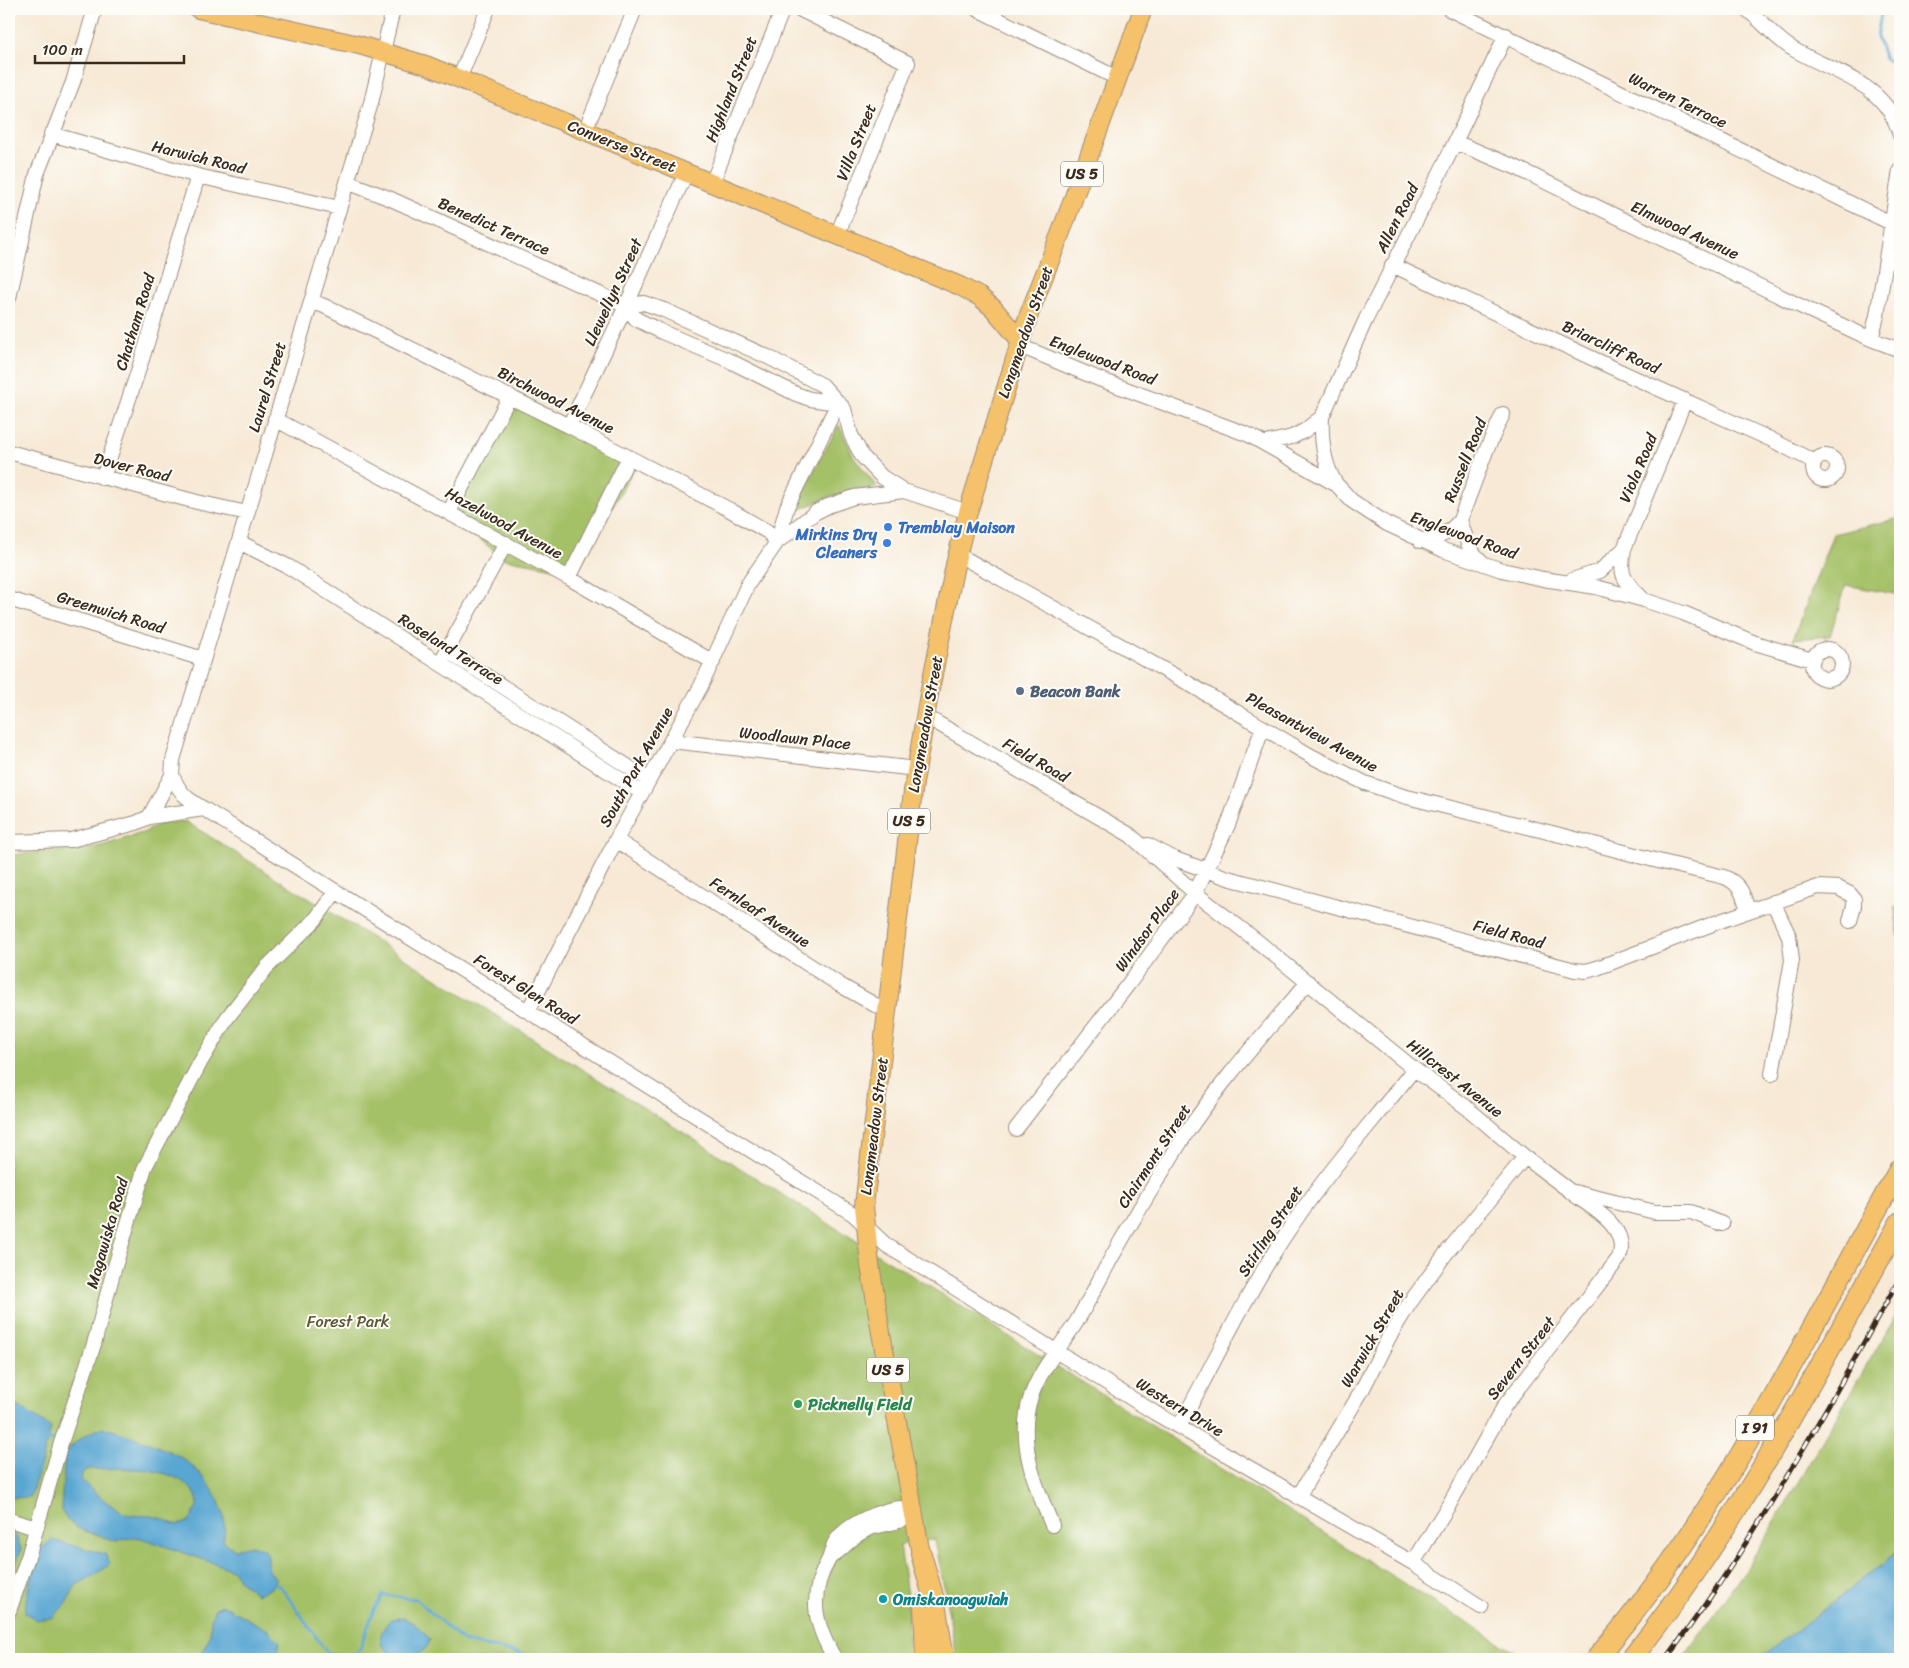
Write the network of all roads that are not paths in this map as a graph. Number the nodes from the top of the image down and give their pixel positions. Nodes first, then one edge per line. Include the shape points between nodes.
1 (95, 9) edge
2 (198, 9) edge
3 (393, 9) edge
4 (488, 9) edge
5 (635, 9) edge
6 (782, 9) edge
7 (799, 9) edge
8 (977, 9) edge
9 (1142, 9) edge
10 (1450, 9) edge
11 (1746, 9) edge
12 (1506, 35) junction
13 (384, 52) junction
14 (459, 78) junction
15 (1117, 78) junction
16 (585, 130) junction
17 (51, 134) junction
18 (1900, 135) edge
19 (1455, 142) junction
20 (1900, 170) edge
21 (686, 172) junction
22 (198, 176) junction
23 (347, 182) junction
24 (712, 183) junction
25 (339, 208) junction
26 (1891, 223) junction
27 (837, 235) junction
28 (1392, 265) junction
29 (9, 298) edge
30 (311, 301) junction
31 (626, 306) junction
32 (1870, 338) junction
33 (1020, 340) junction
34 (1900, 350) edge
35 (510, 396) junction
36 (1685, 400) junction
37 (838, 404) junction
38 (1503, 414) dead end
39 (1322, 417) junction
40 (275, 419) junction
41 (569, 426) junction
42 (1266, 444) junction
43 (9, 452) edge
44 (629, 457) junction
45 (1815, 462) dead end
46 (103, 478) junction
47 (1337, 485) junction
48 (904, 492) junction
49 (449, 512) junction
50 (968, 512) junction
51 (247, 513) junction
52 (1460, 520) junction
53 (1420, 541) junction
54 (239, 542) junction
55 (777, 542) junction
56 (506, 543) junction
57 (1624, 549) junction
58 (958, 554) junction
59 (1485, 564) junction
60 (568, 578) junction
61 (1563, 582) junction
62 (9, 599) edge
63 (1644, 600) junction
64 (444, 657) junction
65 (203, 659) junction
66 (1812, 660) dead end
67 (713, 662) junction
68 (925, 718) junction
69 (1263, 727) junction
70 (671, 741) junction
71 (916, 769) junction
72 (172, 776) junction
73 (649, 780) junction
74 (642, 793) junction
75 (204, 809) junction
76 (149, 817) junction
77 (9, 831) edge
78 (1130, 835) junction
79 (616, 840) junction
80 (24, 841) junction
81 (9, 842) edge
82 (1207, 870) junction
83 (336, 891) junction
84 (1195, 893) junction
85 (1774, 902) junction
86 (1748, 911) junction
87 (1850, 920) dead end
88 (1308, 982) junction
89 (887, 1009) junction
90 (528, 1011) junction
91 (1414, 1069) junction
92 (1772, 1074) dead end
93 (1016, 1129) dead end
94 (1525, 1157) junction
95 (1900, 1168) edge
96 (1570, 1191) junction
97 (1900, 1222) edge
98 (1722, 1224) dead end
99 (868, 1228) junction
100 (1053, 1357) junction
101 (1179, 1427) junction
102 (1298, 1497) junction
103 (914, 1510) junction
104 (9, 1520) edge
105 (1052, 1525) dead end
106 (36, 1528) junction
107 (922, 1554) junction
108 (1413, 1563) junction
109 (1481, 1607) dead end
110 (9, 1611) edge
111 (835, 1659) edge
112 (926, 1659) edge
113 (944, 1659) edge
114 (1596, 1659) edge
115 (1631, 1659) edge

1 - 17 street via 73,82
2 - 13 main road, Converse Street
3 - 13 street, Laurel Street
4 - 14 street
5 - 16 street
6 - 24 street, Highland Street
7 - 27 street, Villa Street via 908,63
8 - 15 street
9 - 15 main road, Longmeadow Street / US 5
10 - 12 street, Warren Terrace
11 - 18 street via 1793,49 1862,84 1886,106
12 - 19 street, Allen Road
12 - 26 street, Warren Terrace
13 - 14 main road, Converse Street
13 - 23 street, Laurel Street
14 - 16 main road, Converse Street
15 - 33 main road, Longmeadow Street / US 5
16 - 21 main road, Converse Street
17 - 22 street, Harwich Road
17 - 29 street via 37,174
19 - 28 street, Allen Road
19 - 32 street, Elmwood Avenue via 1507,163
20 - 26 street
21 - 24 main road, Converse Street
21 - 31 street, Llewellyn Street
22 - 25 street, Harwich Road
22 - 46 street, Chatham Road
23 - 25 street, Laurel Street
23 - 31 street, Benedict Terrace
24 - 27 main road, Converse Street
25 - 30 street, Laurel Street
26 - 32 street via 1877,316
27 - 33 main road, Converse Street via 967,289 993,308
28 - 36 street, Briarcliff Road
28 - 39 street, Allen Road
30 - 35 street, Birchwood Avenue
30 - 40 street, Laurel Street
31 - 37 street, Benedict Terrace via 636,319 796,394
31 - 37 street, Benedict Terrace via 644,303 768,357 822,385
31 - 41 street, Llewellyn Street
32 - 34 street, Elmwood Avenue
33 - 42 street, Englewood Road via 1027,349 1234,428
33 - 50 main road, Longmeadow Street / US 5
35 - 41 street, Birchwood Avenue
35 - 49 street
36 - 45 street, Briarcliff Road
36 - 57 street, Viola Road
37 - 48 street, Benedict Terrace via 844,409 851,435 862,456 882,477
37 - 55 street, South Park Avenue via 787,507
38 - 52 street, Russell Road
39 - 42 street, Allen Road via 1292,437
39 - 47 street, Allen Road via 1329,473
40 - 49 street, Hazelwood Avenue
40 - 51 street, Laurel Street
41 - 44 street, Birchwood Avenue
42 - 47 street, Englewood Road
43 - 46 street, Dover Road
44 - 55 street, Birchwood Avenue via 768,532
44 - 60 street
46 - 51 street, Dover Road
47 - 53 street, Englewood Road via 1363,510
48 - 50 street, South Park Avenue
48 - 55 street, South Park Avenue via 854,497 828,506
49 - 56 street, Hazelwood Avenue
50 - 58 main road, Longmeadow Street / US 5
51 - 54 street, Laurel Street
52 - 53 street, Russell Road via 1448,533
52 - 59 street, Russell Road via 1468,544
53 - 59 street, Englewood Road
54 - 64 street, Roseland Terrace
54 - 65 street, Laurel Street
55 - 67 street, South Park Avenue via 748,584
56 - 60 street, Hazelwood Avenue
56 - 64 street
57 - 61 street, Viola Road via 1600,571
57 - 63 street, Viola Road via 1623,575
58 - 68 main road, Longmeadow Street / US 5
58 - 69 street, Pleasantview Avenue
59 - 61 street, Englewood Road
60 - 67 street, Hazelwood Avenue
61 - 63 street, Englewood Road
62 - 65 street, Greenwich Road
63 - 66 street, Englewood Road via 1755,643
64 - 73 street
64 - 74 street, Roseland Terrace
65 - 72 street, Laurel Street via 173,760
67 - 70 street, South Park Avenue
68 - 71 main road, Longmeadow Street / US 5
68 - 78 street, Field Road
69 - 82 street, Windsor Place via 1228,825
69 - 86 street, Pleasantview Avenue via 1321,761 1380,789 1732,880 1745,897
70 - 71 street, Woodlawn Place
70 - 73 street, South Park Avenue
71 - 89 main road, Longmeadow Street / US 5
72 - 75 street, Forest Glen Road via 185,797
72 - 76 street
73 - 74 street, South Park Avenue
74 - 79 street, South Park Avenue
75 - 76 street
75 - 83 street, Forest Glen Road
76 - 80 street via 71,840
77 - 80 street
78 - 82 street, Field Road via 1174,859
78 - 84 street, Field Road
79 - 89 street, Fernleaf Avenue via 840,986
79 - 90 street, South Park Avenue
80 - 81 street
82 - 84 street, Windsor Place
82 - 86 street, Field Road via 1586,971
83 - 90 street, Forest Glen Road
83 - 106 street, Magawiska Road via 315,920 267,966 227,1018 145,1167
84 - 88 street, Hillcrest Avenue
84 - 93 street, Windsor Place
85 - 86 street, Field Road
85 - 87 street, Field Road via 1818,887 1838,888 1848,891 1854,899
85 - 92 street via 1789,936 1792,960
88 - 91 street, Hillcrest Avenue
88 - 100 street, Clairmont Street via 1247,1054 1186,1135
89 - 99 main road, Longmeadow Street / US 5 via 864,1206
90 - 99 street, Forest Glen Road via 853,1214
91 - 94 street, Hillcrest Avenue via 1466,1107
91 - 101 street, Stirling Street via 1281,1240
94 - 96 street, Hillcrest Avenue
94 - 102 street, Warwick Street via 1409,1304
95 - 114 highway, I 91 via 1779,1386 1702,1516 1658,1582
96 - 98 street, Hillcrest Avenue via 1655,1212 1691,1212
96 - 108 street, Severn Street via 1618,1231 1622,1246 1619,1258 1508,1400
97 - 115 highway, I 91 via 1737,1508 1673,1606
99 - 100 street, Western Drive via 886,1245
99 - 103 main road, Longmeadow Street / US 5 via 870,1266
100 - 101 street, Western Drive
100 - 105 street, Clairmont Street via 1031,1395 1025,1431 1031,1473
101 - 102 street, Western Drive
102 - 108 street, Western Drive
103 - 107 main road, Longmeadow Street / US 5
103 - 111 street via 893,1508 856,1523 834,1544 822,1569 816,1609 823,1639
104 - 106 street
106 - 110 street, Magawiska Road
107 - 112 highway, US 5
107 - 113 highway, US 5
108 - 109 street, Western Drive

